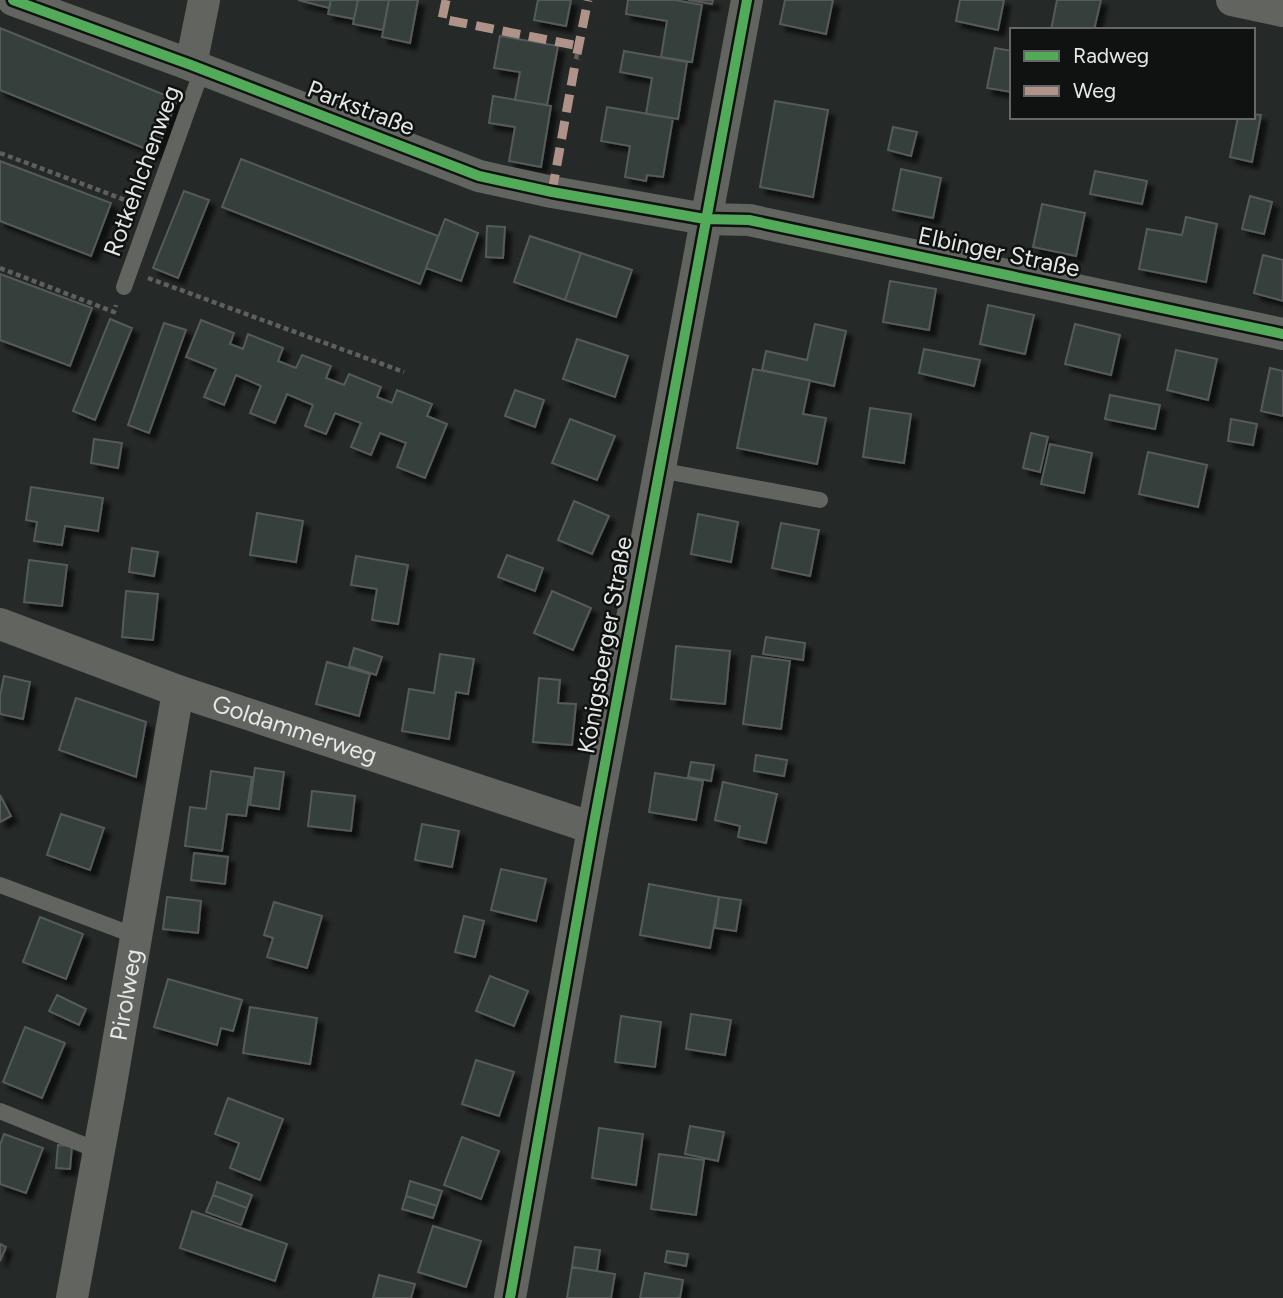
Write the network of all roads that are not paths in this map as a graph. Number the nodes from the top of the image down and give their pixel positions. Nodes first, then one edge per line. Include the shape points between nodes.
1 (13, 0) edge
2 (204, 0) edge
3 (747, 0) edge
4 (1232, 0) edge
5 (1283, 10) edge
6 (197, 68) junction
7 (705, 219) junction
8 (124, 287) road end
9 (1283, 334) edge
10 (659, 470) junction
11 (820, 500) dead end
12 (0, 624) edge
13 (178, 691) junction
14 (593, 828) junction
15 (0, 885) edge
16 (136, 936) junction
17 (0, 1111) edge
18 (99, 1151) junction
19 (72, 1298) edge
20 (510, 1298) edge

1 - 6 street, Parkstraße
2 - 6 street
3 - 7 street, Königsberger Straße
4 - 5 street
6 - 7 street, Parkstraße via 479,176
6 - 8 lane, Rotkehlchenweg
7 - 9 street, Elbinger Straße via 749,220
7 - 10 street, Königsberger Straße
10 - 11 lane
10 - 14 street, Königsberger Straße
12 - 13 street, Goldammerweg
13 - 14 street, Goldammerweg
13 - 16 street, Pirolweg
14 - 20 street, Königsberger Straße
15 - 16 lane
16 - 18 street, Pirolweg
17 - 18 lane
18 - 19 street, Pirolweg

